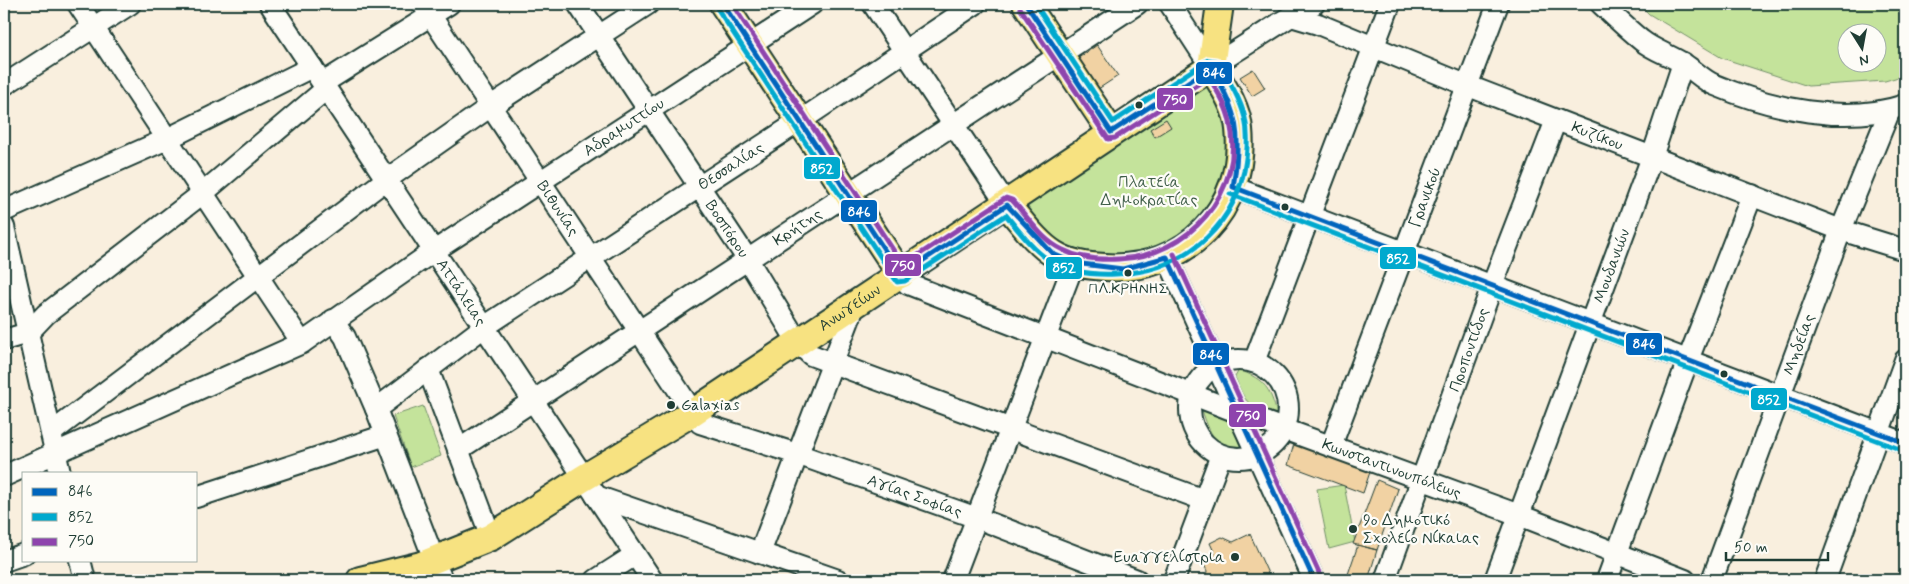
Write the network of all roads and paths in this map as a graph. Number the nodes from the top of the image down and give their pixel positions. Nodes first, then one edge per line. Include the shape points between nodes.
1 (78, 4) edge
2 (130, 4) edge
3 (270, 4) edge
4 (449, 4) edge
5 (578, 4) edge
6 (648, 4) edge
7 (723, 4) edge
8 (812, 4) edge
9 (872, 4) edge
10 (975, 4) edge
11 (1026, 4) edge
12 (1137, 4) edge
13 (1170, 4) edge
14 (1220, 4) edge
15 (1314, 4) edge
16 (1321, 4) edge
17 (1390, 4) edge
18 (1498, 4) edge
19 (1601, 4) edge
20 (427, 10) edge
21 (1290, 16) junction
22 (1318, 24) junction
23 (93, 28) junction
24 (600, 35) junction
25 (750, 45) junction
26 (1373, 47) junction
27 (904, 51) junction
28 (1060, 55) junction
29 (1683, 63) junction
30 (1211, 67) junction
31 (320, 79) junction
32 (4, 84) edge
33 (1466, 85) junction
34 (491, 106) junction
35 (1898, 108) edge
36 (650, 111) junction
37 (1556, 120) junction
38 (800, 121) junction
39 (953, 125) junction
40 (1111, 132) junction
41 (167, 139) junction
42 (1652, 157) junction
43 (387, 179) junction
44 (541, 182) junction
45 (700, 186) junction
46 (1234, 187) junction
47 (203, 193) junction
48 (848, 194) junction
49 (1752, 195) junction
50 (1007, 205) junction
51 (4, 211) edge
52 (1310, 216) junction
53 (4, 227) edge
54 (1841, 230) junction
55 (1905, 250) edge
56 (434, 251) junction
57 (1403, 251) junction
58 (1167, 257) junction
59 (589, 258) junction
60 (748, 260) junction
61 (1074, 263) junction
62 (259, 277) junction
63 (904, 279) junction
64 (1492, 286) junction
65 (854, 307) junction
66 (333, 320) junction
67 (1589, 323) junction
68 (484, 327) junction
69 (638, 332) junction
70 (28, 333) junction
71 (1046, 337) junction
72 (4, 340) edge
73 (302, 343) junction
74 (805, 349) junction
75 (1688, 360) junction
76 (1905, 360) edge
77 (1254, 362) junction
78 (831, 364) junction
79 (1216, 365) junction
80 (428, 370) junction
81 (1192, 394) junction
82 (1779, 395) junction
83 (533, 401) junction
84 (376, 409) junction
85 (1237, 412) junction
86 (692, 413) junction
87 (1011, 427) junction
88 (1286, 429) junction
89 (1880, 434) junction
90 (386, 435) junction
91 (53, 443) junction
92 (1905, 443) edge
93 (1330, 446) junction
94 (458, 450) junction
95 (797, 454) junction
96 (1221, 455) junction
97 (1257, 456) junction
98 (60, 472) edge
99 (4, 476) edge
100 (1423, 480) junction
101 (590, 487) junction
102 (198, 496) edge
103 (1204, 500) junction
104 (1519, 515) junction
105 (976, 518) junction
106 (491, 536) junction
107 (760, 553) junction
108 (1618, 554) junction
109 (22, 555) edge
110 (635, 555) junction
111 (4, 561) edge
112 (80, 562) edge
113 (431, 571) edge
114 (85, 580) edge
115 (360, 580) edge
116 (596, 580) edge
117 (652, 580) edge
118 (838, 580) edge
119 (953, 580) edge
120 (1137, 580) edge
121 (1174, 580) edge
122 (1314, 580) edge
123 (1385, 580) edge
124 (1494, 580) edge
125 (1607, 580) edge
126 (1685, 580) edge
127 (1712, 580) edge
128 (1825, 580) edge

1 - 23 street
2 - 23 street
3 - 31 street, Αττάλειας
4 - 20 street
5 - 24 street, Βοσπόρου
6 - 24 street
7 - 25 main road
8 - 25 street, Αδραμυττίου
9 - 27 street
10 - 27 street, Θεσσαλίας
11 - 28 main road
12 - 28 street, Κρήτης
13 - 30 street
14 - 30 main road
15 - 21 street, Ανωγείων
16 - 22 street
17 - 26 street
18 - 33 street, Γρανικού
19 - 29 street via 1642,40
20 - 31 street
20 - 34 street, Βιθυνίας
21 - 22 street, Κυζίκου
21 - 30 street, Ανωγείων
22 - 26 street, Κυζίκου
23 - 32 street
23 - 41 street
24 - 34 street
24 - 36 street, Βοσπόρου
25 - 36 street, Αδραμυττίου
25 - 38 main road
26 - 33 street, Κυζίκου
26 - 52 street
27 - 38 street, Θεσσαλίας
27 - 39 street
28 - 39 street, Κρήτης
28 - 40 main road
29 - 35 street via 1713,85 1803,110 1847,115
29 - 42 street, Μουδανιών
30 - 40 main road, Ανωγείων
30 - 46 main road via 1230,100 1239,128 1240,155
31 - 41 street
31 - 43 street, Αττάλειας
31 - 47 street
33 - 37 street, Κυζίκου
33 - 57 street, Γρανικού
34 - 43 street
34 - 44 street, Βιθυνίας
35 - 54 street, Μηδείας
36 - 44 street, Αδραμυττίου
36 - 45 street, Βοσπόρου
37 - 42 street, Κυζίκου
37 - 64 street, Προποντίδος
38 - 45 street, Θεσσαλίας
38 - 48 main road
39 - 48 street, Κρήτης
39 - 50 street
40 - 50 main road, Ανωγείων
41 - 47 street
41 - 51 street
42 - 49 street, Κυζίκου
42 - 67 street, Μουδανιών
43 - 56 street, Αττάλειας
43 - 62 street
44 - 56 street, Αδραμυττίου
44 - 59 street, Βιθυνίας
45 - 59 street, Θεσσαλίας
45 - 60 street, Βοσπόρου
46 - 52 street
46 - 58 main road via 1206,231
47 - 62 street
47 - 70 street via 46,314
48 - 60 street, Κρήτης
48 - 63 main road
49 - 54 street, Κυζίκου
49 - 75 street
50 - 61 main road via 1053,254
50 - 63 main road, Ανωγείων
52 - 57 street
52 - 77 street
53 - 70 street
54 - 55 street, Κυζίκου
54 - 82 street, Μηδείας
56 - 66 street, Αδραμυττίου
56 - 68 street, Αττάλειας
57 - 64 street
57 - 93 street, Γρανικού
58 - 61 main road via 1123,269
58 - 79 street
59 - 68 street, Θεσσαλίας
59 - 69 street, Βιθυνίας
60 - 69 street, Κρήτης
60 - 74 street, Βοσπόρου
61 - 71 street
62 - 73 street
62 - 91 street
63 - 65 main road, Ανωγείων
63 - 71 street, Κωνσταντινουπόλεως
64 - 67 street
64 - 100 street, Προποντίδος
65 - 74 main road, Ανωγείων
65 - 78 street
66 - 73 street, Αδραμυττίου
66 - 84 street via 345,338
67 - 75 street
67 - 104 street, Μουδανιών
68 - 80 street, Θεσσαλίας
68 - 83 street, Αττάλειας
69 - 83 street, Κρήτης
69 - 86 street, Βιθυνίας
70 - 72 street
70 - 91 street
71 - 81 street, Κωνσταντινουπόλεως
71 - 87 street
73 - 91 street, Αδραμυττίου
74 - 78 street
74 - 86 main road, Ανωγείων
75 - 82 street
75 - 108 street
76 - 89 street
77 - 79 street via 1234,360
77 - 88 street via 1275,375 1285,389 1289,413
78 - 87 street
78 - 95 street
79 - 81 street via 1202,376
79 - 85 street
80 - 84 street, Θεσσαλίας
80 - 94 street
81 - 85 street, Κωνσταντινουπόλεως
81 - 96 street via 1192,425 1203,443
82 - 89 street
82 - 127 street, Μηδείας
83 - 94 street, Κρήτης
83 - 101 street, Αττάλειας
84 - 90 street
85 - 88 street, Κωνσταντινουπόλεως
85 - 97 street
86 - 95 street, Αγίας Σοφίας via 700,423
86 - 101 main road, Ανωγείων
87 - 103 street
87 - 105 street
88 - 93 street, Κωνσταντινουπόλεως
88 - 97 street via 1275,443
89 - 92 street
89 - 128 street
90 - 102 street
90 - 113 street
91 - 98 street
91 - 99 street
93 - 100 street, Κωνσταντινουπόλεως
94 - 106 street
95 - 105 street, Αγίας Σοφίας
95 - 107 street
96 - 97 street via 1239,459
96 - 103 street
97 - 122 street
100 - 104 street, Κωνσταντινουπόλεως
100 - 123 street, Προποντίδος
101 - 106 main road, Ανωγείων
101 - 107 street
101 - 110 street, Αττάλειας
103 - 121 street
104 - 108 street, Κωνσταντινουπόλεως
104 - 124 street, Μουδανιών
105 - 119 street
105 - 120 street, Αγίας Σοφίας
106 - 113 main road, Ανωγείων
107 - 118 street
108 - 125 street
108 - 126 street, Κωνσταντινουπόλεως
109 - 111 street
110 - 116 street
110 - 117 street, Αττάλειας
112 - 114 street
113 - 115 main road, Ανωγείων

